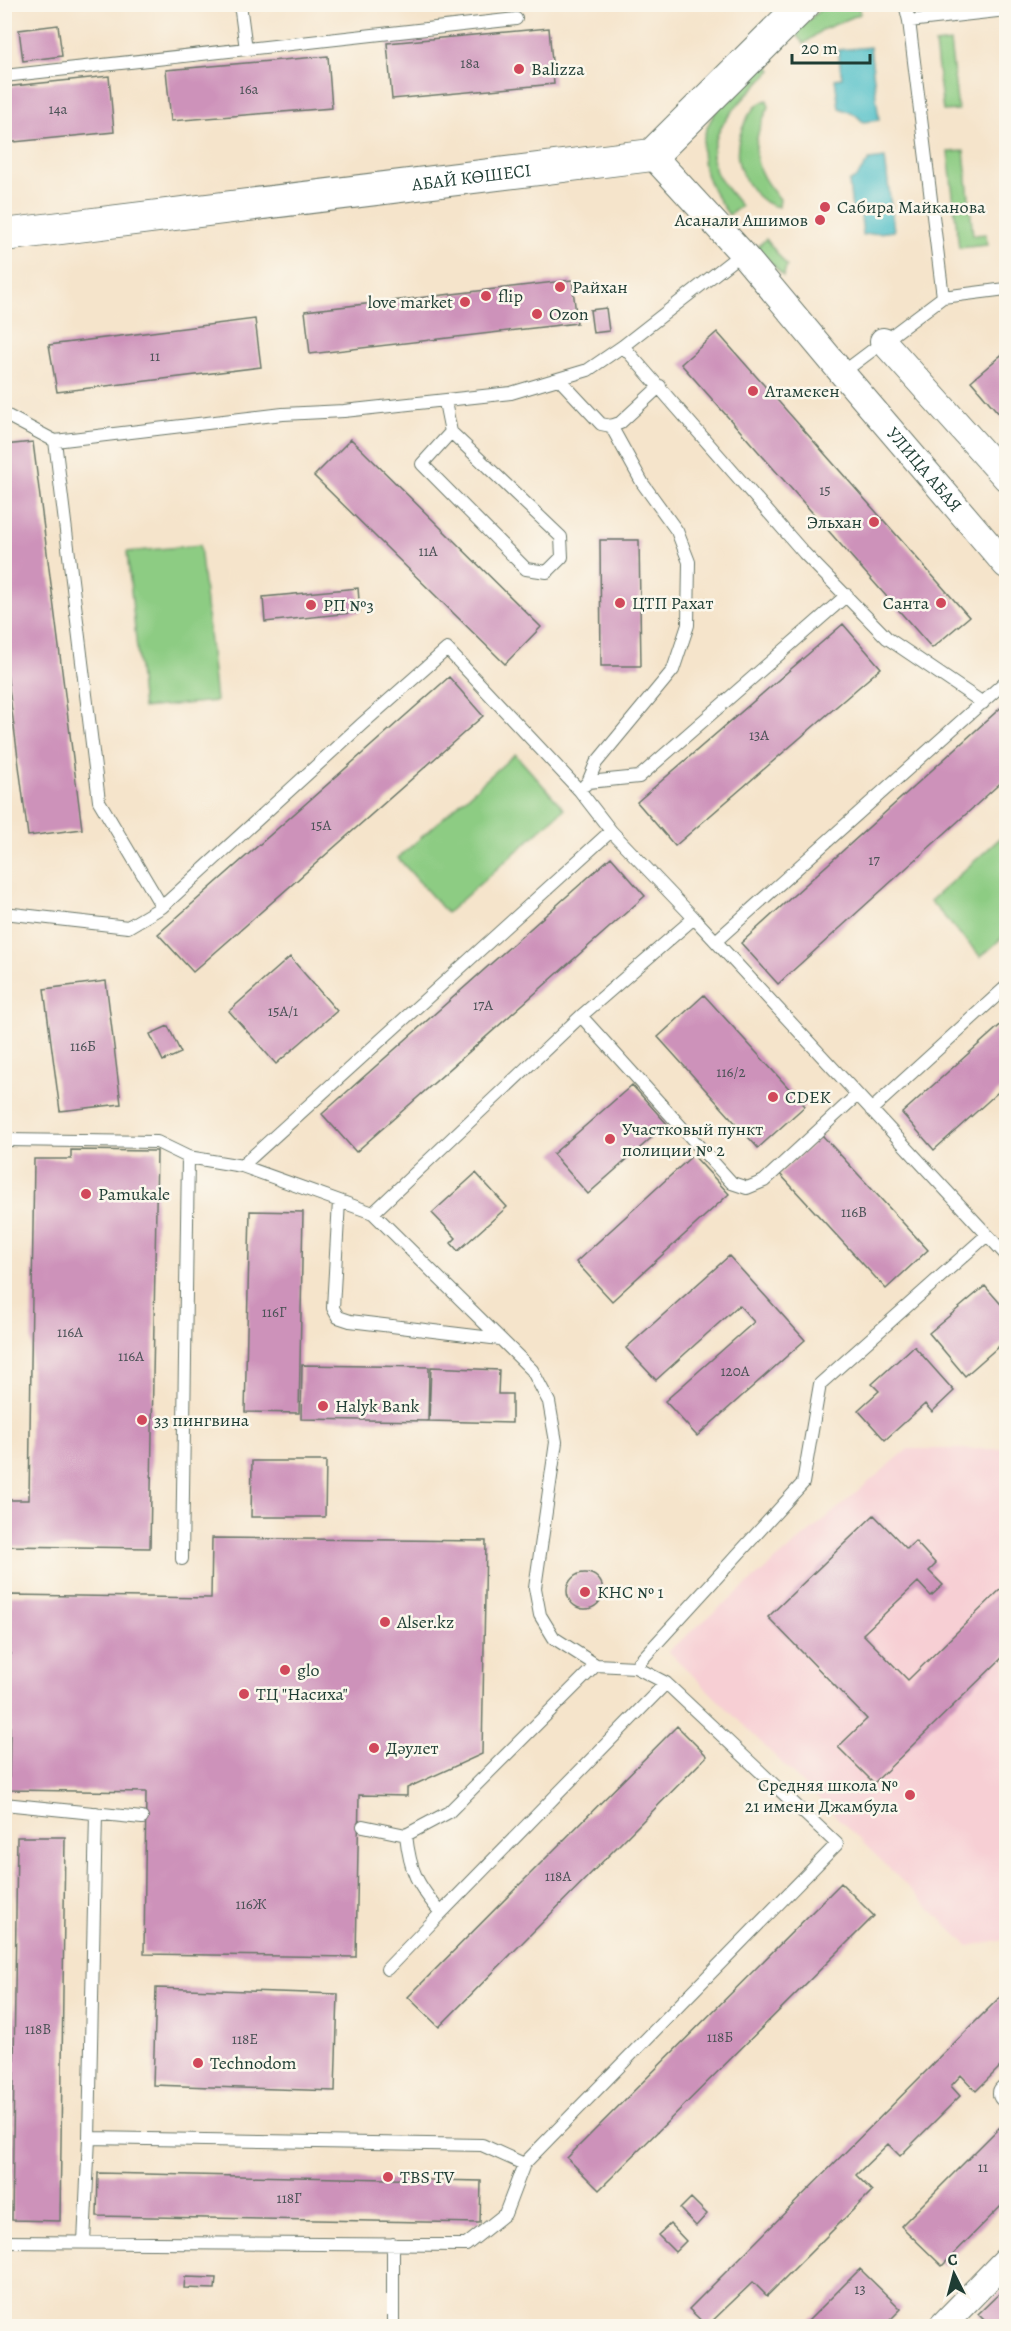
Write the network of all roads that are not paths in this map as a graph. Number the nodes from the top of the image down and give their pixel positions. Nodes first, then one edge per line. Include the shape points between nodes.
1 (240, 4) edge
2 (804, 4) edge
3 (904, 4) edge
4 (969, 9) edge
5 (1006, 10) edge
6 (516, 19) dead end
7 (909, 21) junction
8 (246, 49) junction
9 (4, 76) edge
10 (652, 155) junction
11 (4, 235) edge
12 (742, 253) junction
13 (1006, 290) edge
14 (943, 297) junction
15 (883, 341) junction
16 (623, 346) junction
17 (842, 374) junction
18 (559, 379) junction
19 (660, 386) junction
20 (446, 402) junction
21 (4, 414) edge
22 (611, 426) junction
23 (451, 432) junction
24 (56, 441) junction
25 (1004, 471) edge
26 (1006, 566) edge
27 (847, 595) junction
28 (1006, 681) edge
29 (983, 703) junction
30 (584, 786) junction
31 (611, 831) junction
32 (162, 907) junction
33 (4, 913) edge
34 (694, 918) junction
35 (716, 941) junction
36 (1006, 987) edge
37 (581, 1016) junction
38 (857, 1095) junction
39 (871, 1110) junction
40 (4, 1140) edge
41 (188, 1157) junction
42 (242, 1166) junction
43 (339, 1201) junction
44 (373, 1213) junction
45 (987, 1236) junction
46 (1006, 1255) edge
47 (500, 1339) junction
48 (182, 1559) dead end
49 (596, 1665) junction
50 (635, 1668) junction
51 (666, 1683) junction
52 (4, 1804) edge
53 (96, 1813) junction
54 (142, 1818) dead end
55 (363, 1826) dead end
56 (406, 1835) junction
57 (441, 1912) junction
58 (387, 1969) dead end
59 (89, 2138) junction
60 (524, 2163) junction
61 (4, 2242) edge
62 (84, 2242) junction
63 (393, 2244) junction
64 (1006, 2260) edge
65 (393, 2326) edge
66 (942, 2326) edge

1 - 8 lane
2 - 10 street
3 - 7 lane
4 - 5 lane
4 - 7 lane
6 - 8 lane
7 - 14 lane
8 - 9 lane
10 - 11 street, АБАЙ КӨШЕСІ
10 - 12 street
12 - 16 lane
12 - 17 street
13 - 14 lane
14 - 15 lane
15 - 17 lane
15 - 25 street
16 - 18 lane via 588,370
16 - 19 lane
17 - 26 street, УЛИЦА АБАЯ
18 - 20 lane via 511,393
18 - 22 lane via 600,424
19 - 22 lane via 620,423
19 - 27 lane via 804,553
20 - 23 lane
20 - 24 lane via 283,414
21 - 24 lane
22 - 30 lane via 643,484 677,531 689,562 688,625 674,670 596,763
23 - 23 lane via 561,537 562,557 547,572 526,569 422,464
24 - 32 lane via 99,801
27 - 29 lane via 886,638
27 - 30 lane via 639,777
28 - 29 lane
29 - 35 lane
30 - 31 lane
30 - 32 lane via 447,649
31 - 34 lane
31 - 42 lane
32 - 33 lane via 128,927
34 - 35 lane
34 - 37 lane
35 - 38 lane
36 - 39 lane
37 - 38 lane via 732,1183 747,1188 764,1181
37 - 44 lane
38 - 39 lane
39 - 45 lane
40 - 41 lane via 157,1142
41 - 42 lane
41 - 48 lane
42 - 43 lane
43 - 44 lane
43 - 47 lane via 333,1308 338,1317
44 - 47 lane
45 - 46 lane
45 - 50 lane via 820,1384 803,1483
47 - 49 lane via 532,1370 549,1402 556,1442 535,1588 540,1616 554,1638
49 - 50 lane
49 - 56 lane via 449,1812
50 - 51 lane
51 - 57 lane
51 - 60 lane via 837,1844
52 - 53 lane
53 - 54 lane
53 - 59 lane
55 - 56 lane
56 - 57 lane via 409,1861 420,1888
57 - 58 lane
59 - 60 lane via 482,2145
59 - 62 lane
60 - 63 lane via 505,2214 466,2245
61 - 62 lane
62 - 63 lane
63 - 65 lane
64 - 66 street

